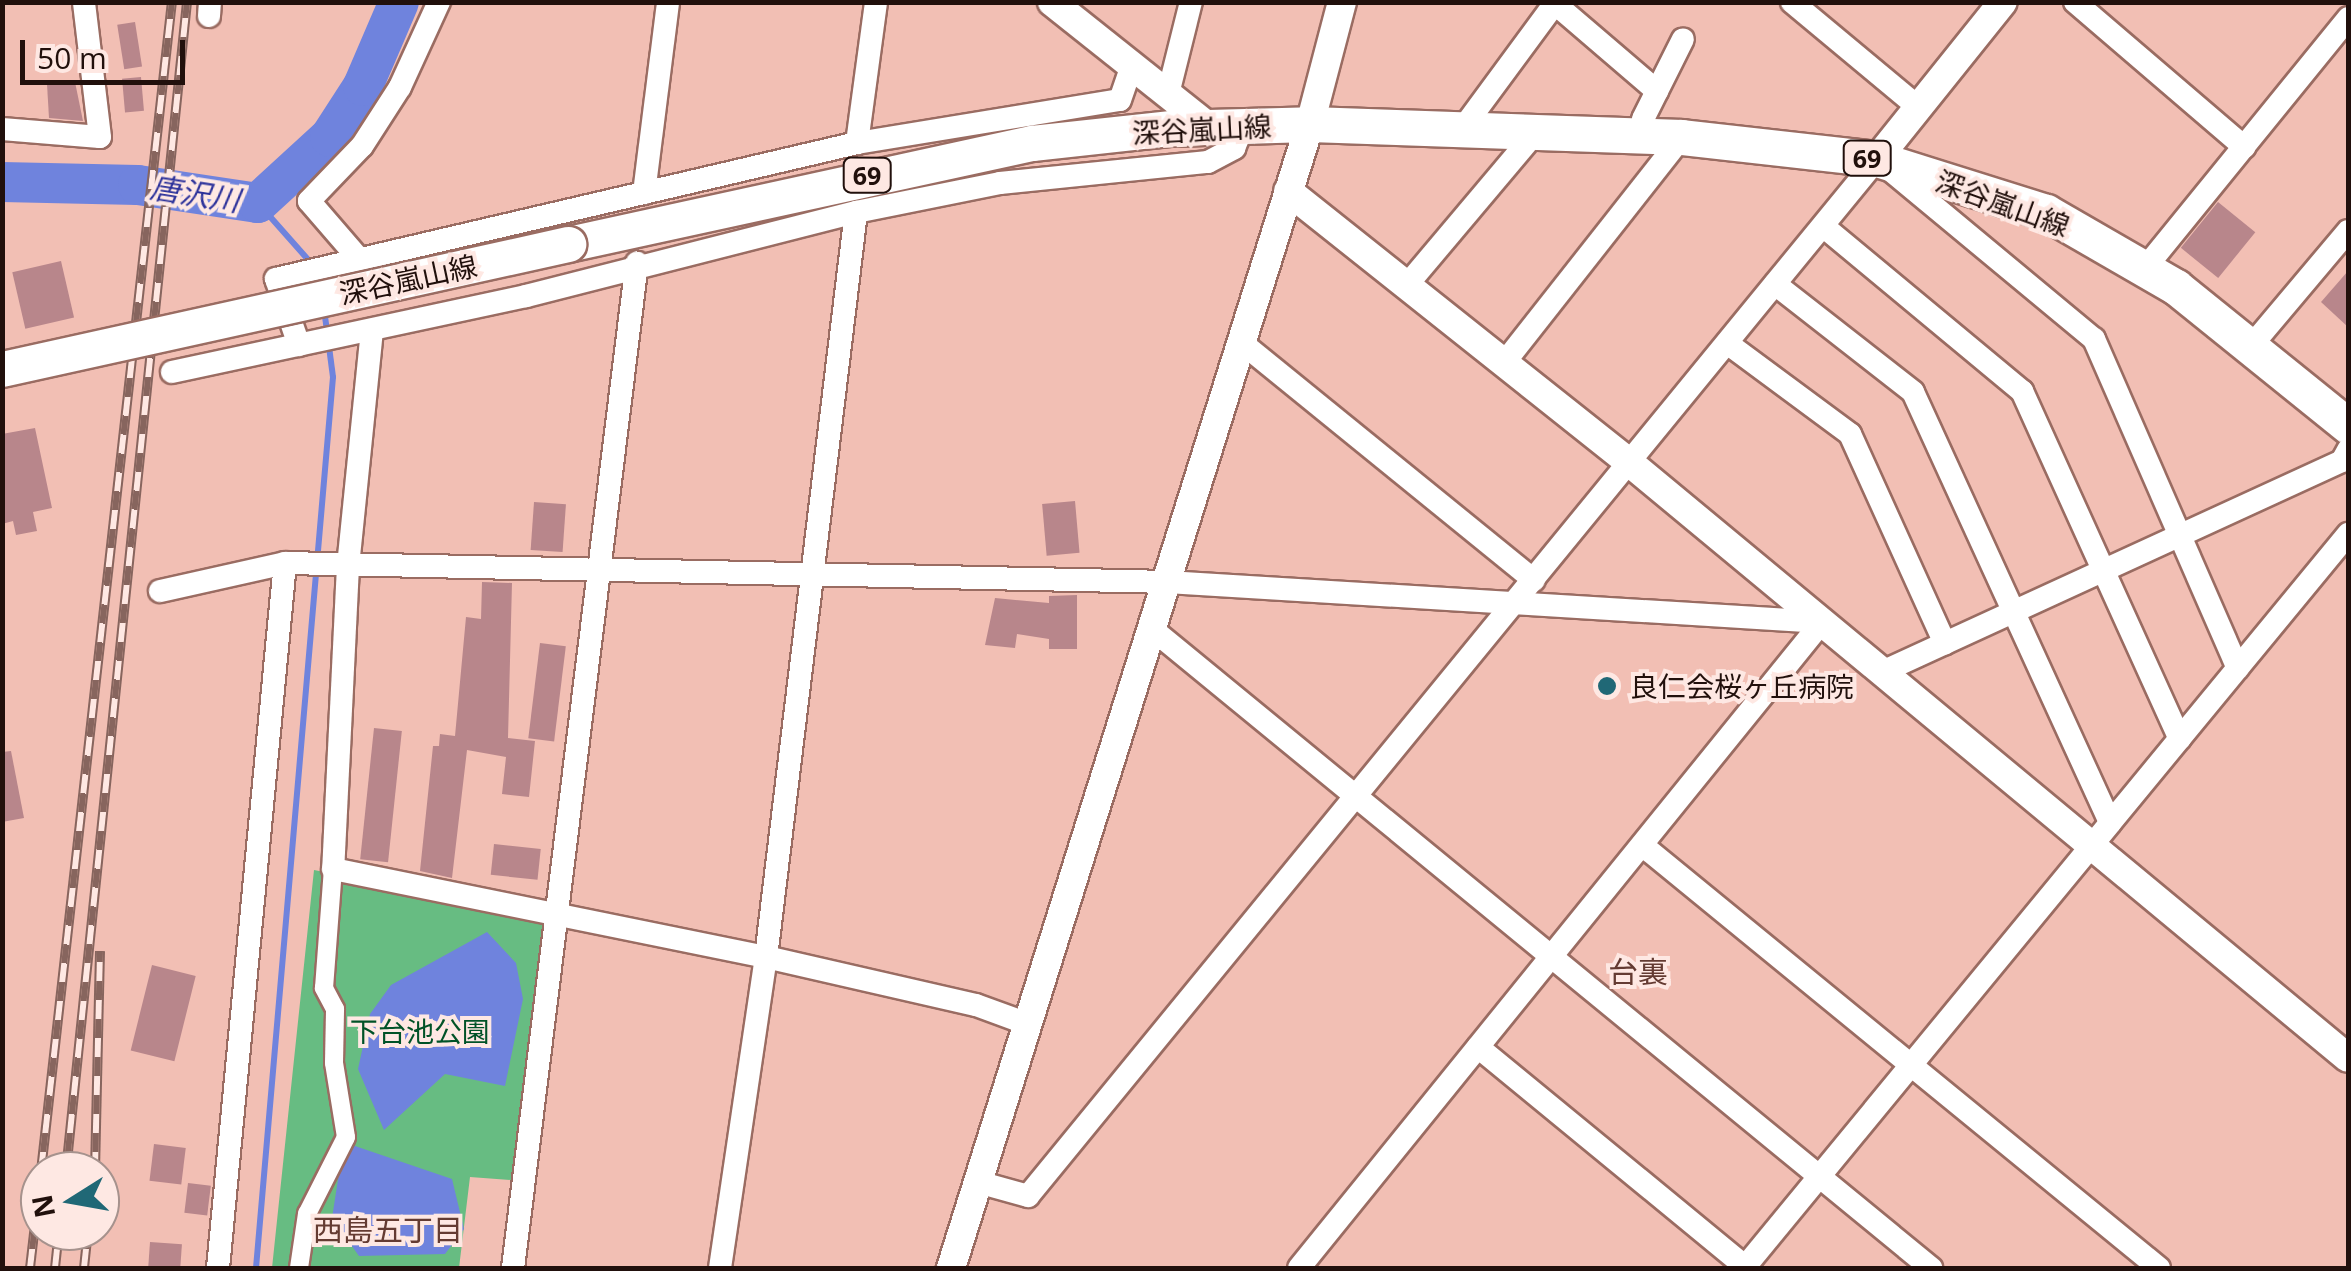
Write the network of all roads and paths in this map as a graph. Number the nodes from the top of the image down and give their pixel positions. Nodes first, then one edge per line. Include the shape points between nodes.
1 (84, 2) edge
2 (439, 2) edge
3 (668, 2) edge
4 (876, 2) edge
5 (1052, 2) edge
6 (1191, 2) edge
7 (1342, 2) edge
8 (1792, 2) edge
9 (2003, 2) edge
10 (2075, 2) edge
11 (2342, 2) edge
12 (1555, 3) edge
13 (2348, 8) edge
14 (2348, 18) edge
15 (1683, 39) dead end
16 (1132, 64) junction
17 (1657, 91) junction
18 (1168, 94) junction
19 (1918, 108) junction
20 (1310, 124) junction
21 (1209, 126) junction
22 (1244, 126) junction
23 (1463, 128) junction
24 (2, 129) edge
25 (1536, 134) junction
26 (1666, 138) junction
27 (857, 143) junction
28 (2244, 147) junction
29 (1877, 159) junction
30 (1288, 190) junction
31 (644, 193) junction
32 (856, 212) junction
33 (526, 221) junction
34 (1823, 226) junction
35 (2348, 231) edge
36 (360, 260) junction
37 (637, 263) junction
38 (2146, 267) junction
39 (1775, 284) junction
40 (1407, 285) junction
41 (526, 296) junction
42 (372, 330) junction
43 (1242, 343) junction
44 (1727, 343) junction
45 (300, 344) junction
46 (2252, 345) junction
47 (1504, 363) junction
48 (2, 369) edge
49 (172, 372) dead end
50 (2348, 426) edge
51 (2348, 450) edge
52 (1630, 463) junction
53 (2180, 534) junction
54 (2348, 534) edge
55 (288, 563) junction
56 (348, 566) junction
57 (2101, 569) junction
58 (600, 572) junction
59 (809, 574) junction
60 (1534, 580) junction
61 (1167, 582) junction
62 (160, 590) dead end
63 (1514, 604) junction
64 (2013, 610) junction
65 (1822, 622) junction
66 (1152, 629) junction
67 (1945, 642) junction
68 (2238, 668) junction
69 (1880, 673) junction
70 (2180, 739) junction
71 (1355, 794) junction
72 (2101, 834) junction
73 (1642, 845) junction
74 (333, 870) junction
75 (558, 918) junction
76 (766, 957) junction
77 (1550, 958) junction
78 (1028, 1024) junction
79 (1478, 1047) junction
80 (2348, 1058) edge
81 (1911, 1066) junction
82 (1819, 1177) junction
83 (978, 1182) junction
84 (218, 1268) edge
85 (298, 1268) edge
86 (513, 1268) edge
87 (720, 1268) edge
88 (951, 1268) edge
89 (1299, 1268) edge
90 (1745, 1268) edge
91 (1931, 1268) edge
92 (2159, 1268) edge

1 - 24 street via 100,136
2 - 36 street via 362,146 310,201
3 - 31 street
4 - 27 street
5 - 16 street
6 - 18 street
7 - 20 street
8 - 19 street
9 - 19 street
10 - 28 street
11 - 13 street
12 - 17 street
12 - 23 street
14 - 28 street
15 - 17 street
16 - 18 street
16 - 27 street via 1120,100
17 - 26 street via 1643,119
18 - 21 street
19 - 29 street
20 - 22 main road, 深谷嵐山線 / 69
20 - 23 main road, 深谷嵐山線 / 69
20 - 30 street
21 - 22 main road, 深谷嵐山線 / 69
21 - 48 main road, 深谷嵐山線 / 69, bridge via 1032,143
22 - 32 street via 1234,148 1208,162 1000,184
23 - 25 main road, 深谷嵐山線 / 69
25 - 26 main road, 深谷嵐山線 / 69
25 - 40 street
26 - 29 main road, 深谷嵐山線 / 69
26 - 47 street
27 - 31 street
28 - 38 street
29 - 34 street
29 - 38 main road, 深谷嵐山線 / 69 via 2046,212
29 - 53 street via 2094,340
30 - 40 street
30 - 43 street
31 - 33 street
32 - 37 street
32 - 59 street
33 - 36 street
33 - 41 street
34 - 39 street
34 - 57 street via 2022,391
35 - 46 street
36 - 45 street via 276,279
37 - 41 street
37 - 58 street
38 - 46 main road, 深谷嵐山線 / 69
39 - 44 street
39 - 64 street via 1912,392
40 - 47 street
41 - 42 street
42 - 45 street
42 - 56 street
43 - 60 street
43 - 61 street
44 - 52 street
44 - 67 street via 1850,434
45 - 49 street
46 - 50 main road, 深谷嵐山線 / 69
47 - 52 street
51 - 53 street via 2342,460
52 - 60 street
52 - 65 street
53 - 57 street
53 - 68 street
54 - 68 street
55 - 56 street
55 - 62 street
55 - 84 street
56 - 58 street
56 - 74 street
57 - 64 street
57 - 70 street
58 - 59 street
58 - 75 street
59 - 61 street
59 - 76 street
60 - 63 street
61 - 63 street
61 - 66 street
63 - 65 street
63 - 71 street
64 - 67 street
64 - 72 street
65 - 69 street
65 - 73 street
66 - 71 street
66 - 78 street
67 - 69 street
68 - 70 street
69 - 72 street
70 - 72 street
71 - 77 street
71 - 83 street via 1028,1196
72 - 80 street
72 - 81 street
73 - 77 street
73 - 81 street
74 - 75 street
74 - 85 street via 324,988 335,1009 334,1063 346,1137 307,1214
75 - 76 street
75 - 86 street
76 - 78 street via 976,1005
76 - 87 street
77 - 79 street
77 - 82 street
78 - 83 street
79 - 89 street
79 - 90 street
81 - 82 street
81 - 92 street
82 - 90 street
82 - 91 street
83 - 88 street

